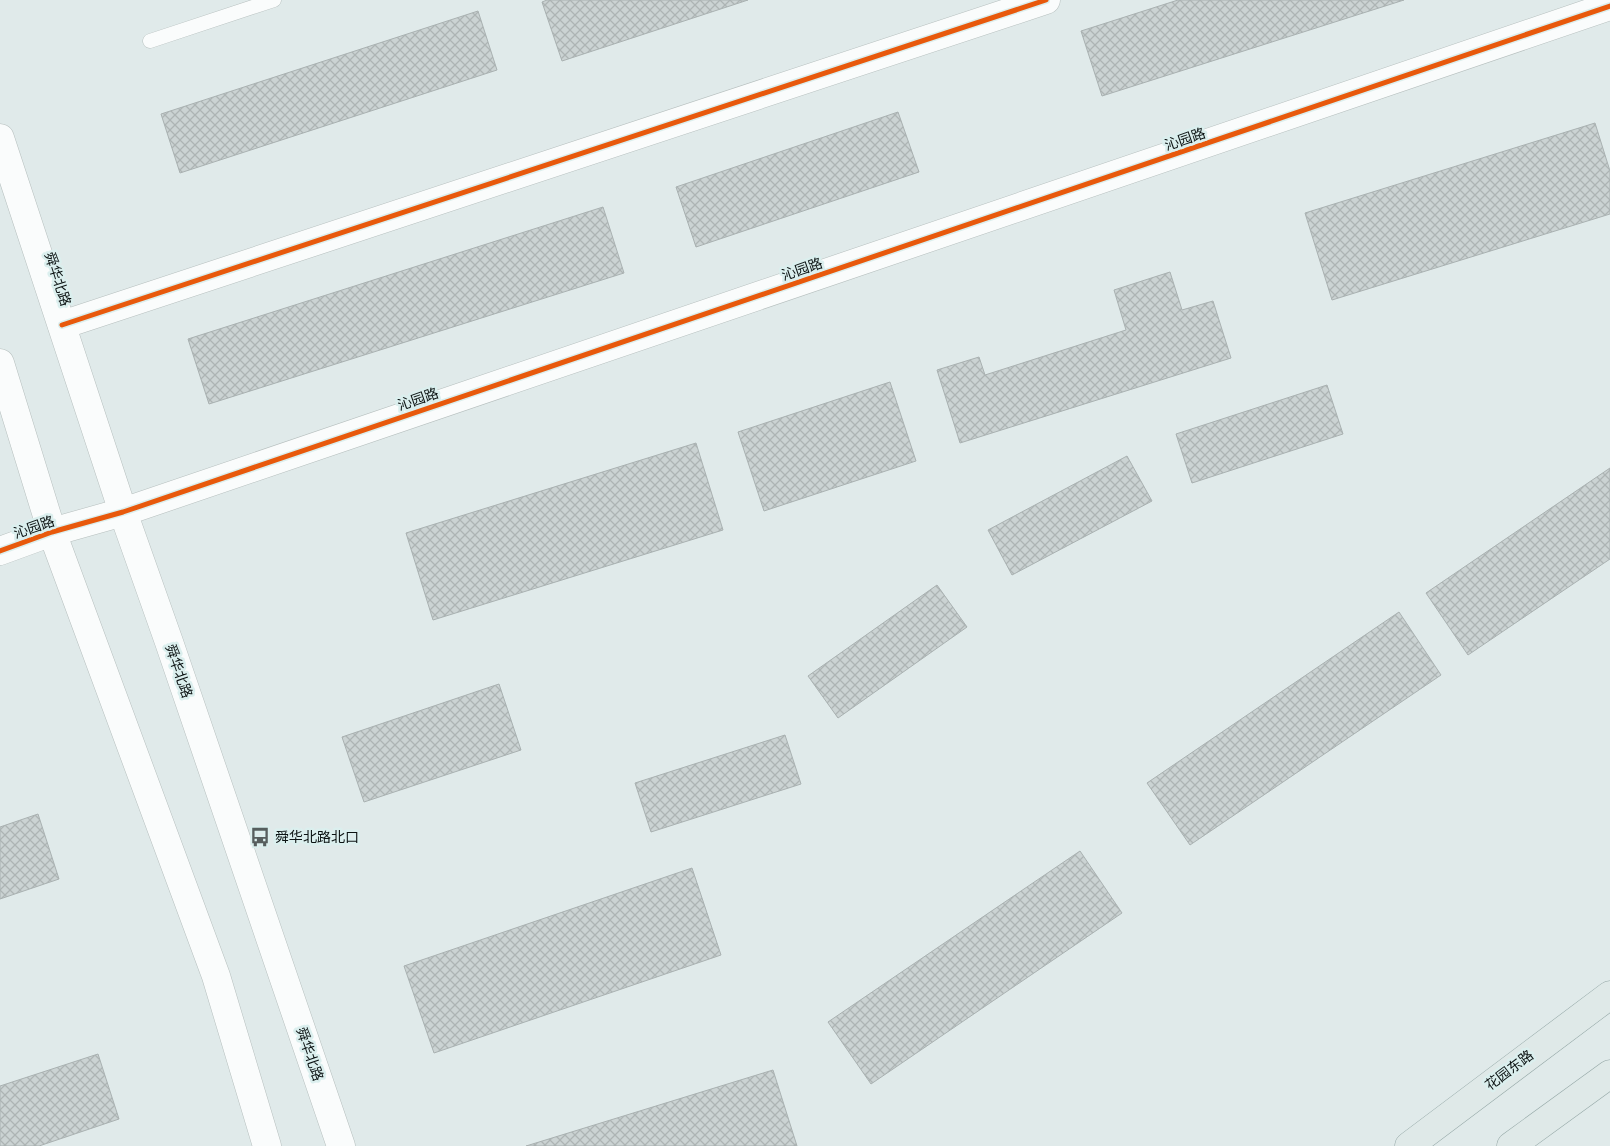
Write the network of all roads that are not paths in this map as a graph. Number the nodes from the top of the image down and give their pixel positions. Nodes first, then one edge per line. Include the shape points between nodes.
1 (274, 0) edge
2 (1046, 0) edge
3 (1610, 6) edge
4 (979, 10) edge
5 (150, 41) dead end
6 (0, 138) edge
7 (62, 325) junction
8 (0, 363) edge
9 (123, 512) junction
10 (52, 532) junction
11 (0, 551) edge
12 (1610, 995) edge
13 (1610, 1074) edge
14 (267, 1146) edge
15 (341, 1146) edge
16 (1409, 1146) edge
17 (1511, 1146) edge

1 - 5 lane
2 - 4 street
3 - 9 street, 沁园路
4 - 7 street
6 - 7 street, 舜华北路
7 - 9 street, 舜华北路
8 - 10 street
9 - 10 street, 沁园路
9 - 15 street, 舜华北路
10 - 11 street, 沁园路
10 - 14 street via 216,976
12 - 16 main road, 花园东路
13 - 17 main road

